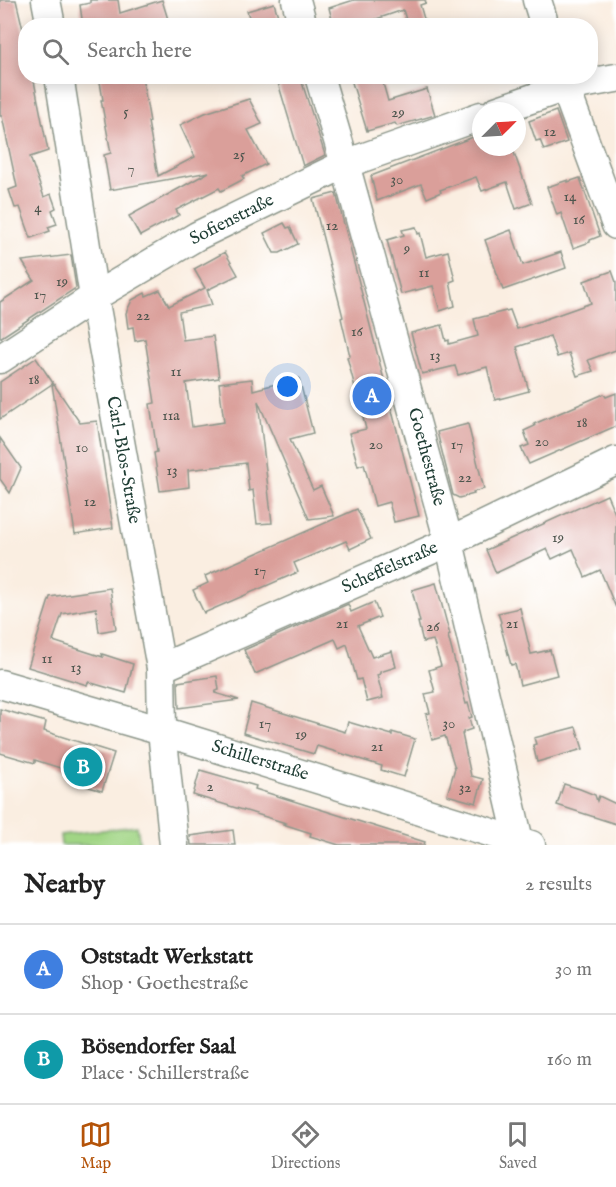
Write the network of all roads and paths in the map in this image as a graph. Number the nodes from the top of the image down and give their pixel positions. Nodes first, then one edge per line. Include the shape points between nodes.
1 (46, 0) edge
2 (296, 0) edge
3 (537, 0) edge
4 (49, 18) edge
5 (301, 18) edge
6 (543, 18) edge
7 (616, 78) edge
8 (598, 79) edge
9 (60, 84) edge
10 (321, 84) edge
11 (558, 84) edge
12 (564, 84) edge
13 (517, 102) edge
14 (472, 119) edge
15 (345, 164) junction
16 (616, 225) edge
17 (94, 297) junction
18 (0, 359) edge
19 (616, 461) edge
20 (449, 542) junction
21 (161, 668) junction
22 (0, 684) edge
23 (162, 731) junction
24 (523, 844) edge
25 (174, 845) edge

1 - 4 street
2 - 5 street
3 - 6 street
7 - 8 street
9 - 17 street, Carl-Blos-Straße
10 - 15 street, Goethestraße
11 - 13 street
12 - 16 street
14 - 15 street, Sofienstraße
15 - 17 street, Sofienstraße via 197,236
15 - 20 street, Goethestraße
17 - 18 street, Sofienstraße
17 - 21 street, Carl-Blos-Straße
19 - 20 street, Scheffelstraße
20 - 21 street, Scheffelstraße
20 - 24 street, Goethestraße
21 - 23 street, Carl-Blos-Straße
22 - 23 street, Schillerstraße
23 - 24 street, Schillerstraße
23 - 25 street, Carl-Blos-Straße

